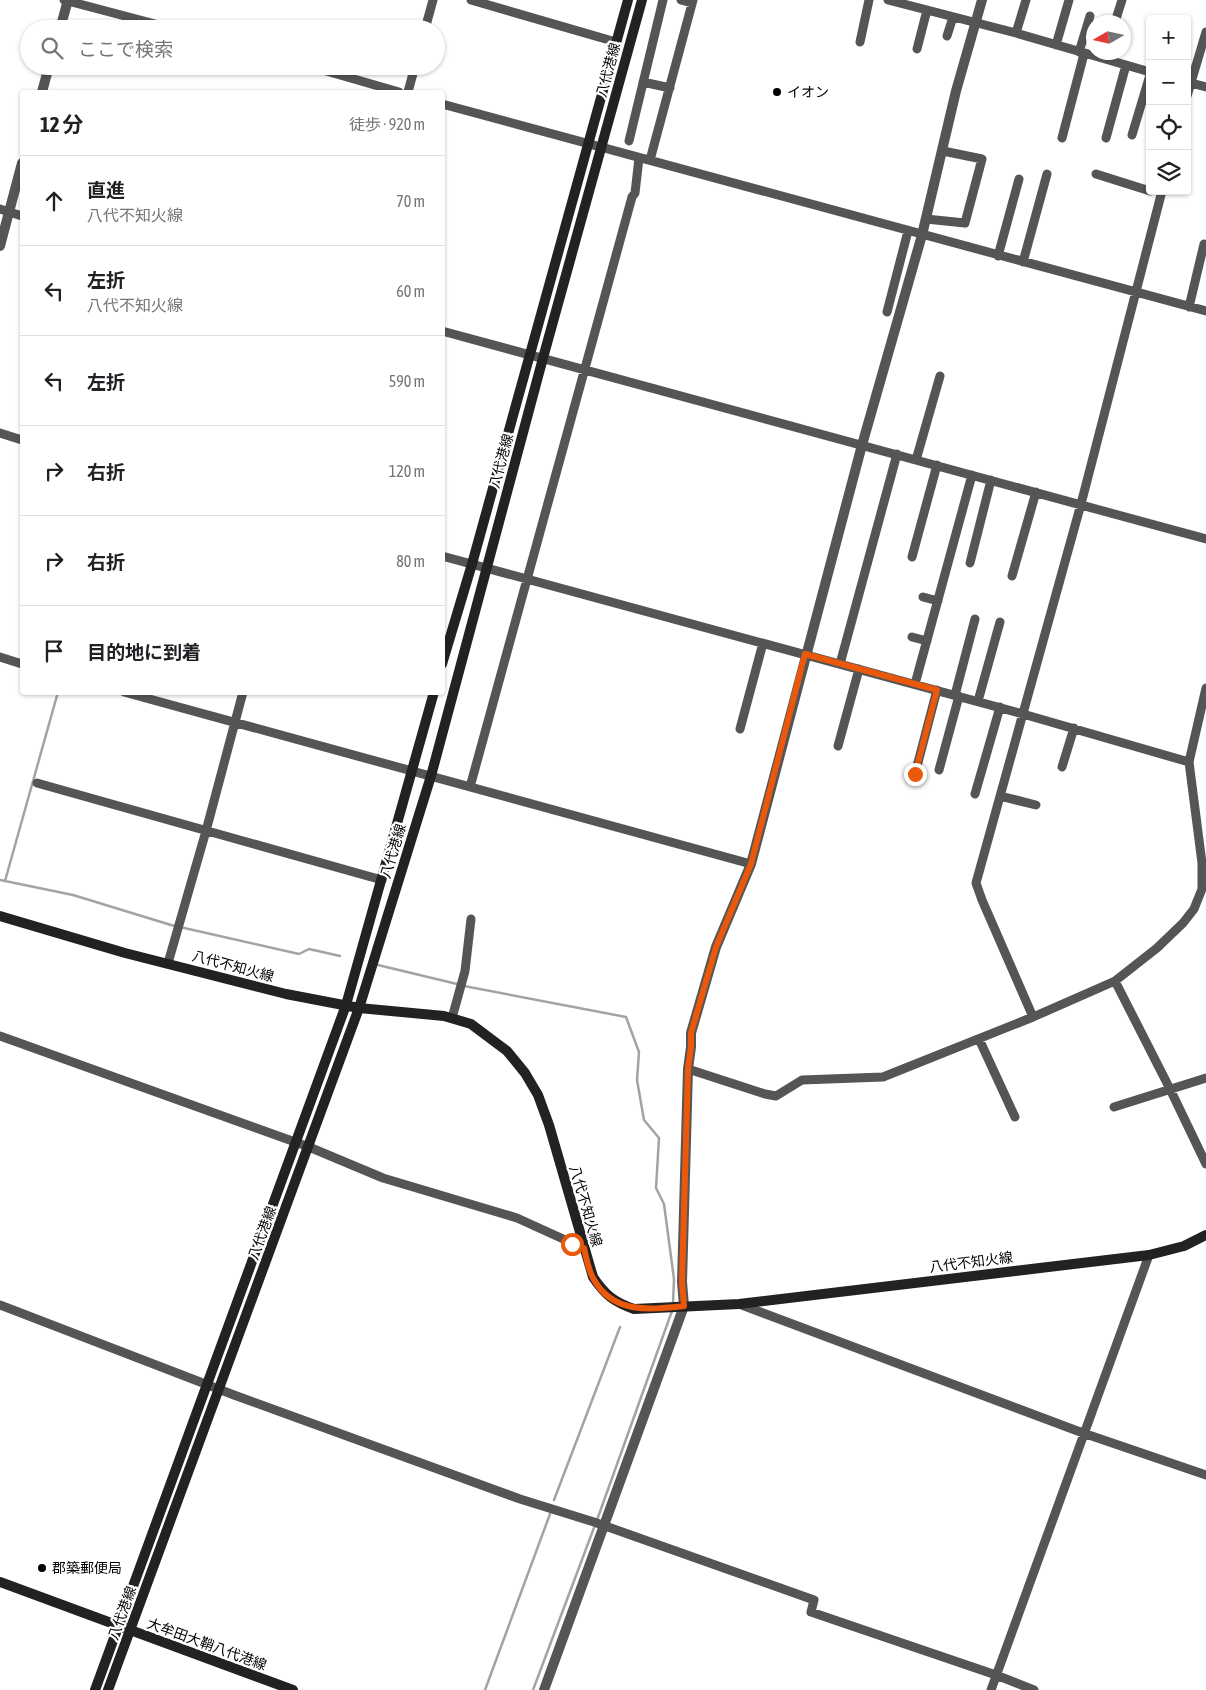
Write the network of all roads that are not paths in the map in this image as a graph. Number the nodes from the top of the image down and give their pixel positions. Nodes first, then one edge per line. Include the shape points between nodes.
1 (67, 0) edge
2 (434, 0) edge
3 (471, 0) edge
4 (628, 0) edge
5 (642, 0) edge
6 (663, 0) edge
7 (681, 0) edge
8 (869, 0) edge
9 (888, 0) edge
10 (982, 0) edge
11 (1026, 0) edge
12 (1068, 0) edge
13 (1122, 0) edge
14 (693, 1) edge
15 (928, 10) junction
16 (1117, 15) edge
17 (953, 17) junction
18 (62, 20) edge
19 (141, 20) edge
20 (428, 20) edge
21 (976, 23) junction
22 (1086, 32) edge
23 (1206, 32) edge
24 (1016, 33) junction
25 (947, 36) dead end
26 (616, 42) junction
27 (860, 42) dead end
28 (1056, 45) junction
29 (917, 48) dead end
30 (1081, 53) junction
31 (1086, 54) edge
32 (1115, 60) edge
33 (1126, 65) junction
34 (1146, 72) edge
35 (47, 75) edge
36 (340, 75) edge
37 (413, 75) edge
38 (1191, 77) edge
39 (643, 82) junction
40 (1191, 83) edge
41 (1206, 87) edge
42 (670, 88) junction
43 (1146, 88) edge
44 (43, 90) edge
45 (393, 90) edge
46 (409, 90) edge
47 (445, 105) edge
48 (1132, 135) dead end
49 (1062, 138) dead end
50 (1106, 138) dead end
51 (629, 141) dead end
52 (589, 144) junction
53 (601, 147) junction
54 (943, 151) junction
55 (640, 158) junction
56 (650, 160) junction
57 (20, 168) edge
58 (1047, 174) dead end
59 (1096, 174) dead end
60 (1019, 179) dead end
61 (1146, 190) edge
62 (1161, 195) edge
63 (4, 211) edge
64 (20, 215) edge
65 (926, 219) junction
66 (908, 231) junction
67 (922, 235) junction
68 (1204, 244) dead end
69 (0, 246) edge
70 (998, 256) junction
71 (1022, 262) junction
72 (1136, 293) junction
73 (1189, 307) junction
74 (886, 312) dead end
75 (1206, 312) edge
76 (445, 332) edge
77 (530, 355) junction
78 (543, 358) junction
79 (584, 369) junction
80 (940, 376) dead end
81 (0, 433) edge
82 (20, 439) edge
83 (862, 445) junction
84 (897, 454) junction
85 (916, 460) junction
86 (937, 465) junction
87 (972, 475) junction
88 (991, 480) junction
89 (1036, 492) junction
90 (1081, 504) junction
91 (1206, 539) edge
92 (445, 557) edge
93 (912, 557) dead end
94 (970, 563) dead end
95 (472, 564) junction
96 (486, 568) junction
97 (1012, 576) dead end
98 (527, 579) junction
99 (923, 597) dead end
100 (938, 601) junction
101 (975, 619) dead end
102 (1000, 622) dead end
103 (912, 637) dead end
104 (926, 641) junction
105 (763, 643) junction
106 (445, 654) edge
107 (805, 654) junction
108 (0, 657) edge
109 (20, 663) edge
110 (840, 664) junction
111 (858, 669) junction
112 (915, 684) junction
113 (1206, 688) edge
114 (937, 690) junction
115 (134, 695) edge
116 (242, 695) edge
117 (433, 695) edge
118 (957, 696) junction
119 (978, 701) junction
120 (1000, 707) junction
121 (1023, 714) junction
122 (234, 724) junction
123 (1074, 728) junction
124 (740, 729) dead end
125 (838, 746) dead end
126 (1189, 762) junction
127 (1062, 768) dead end
128 (939, 770) dead end
129 (411, 771) junction
130 (915, 774) dead end
131 (431, 776) junction
132 (37, 783) dead end
133 (470, 787) junction
134 (974, 794) dead end
135 (1000, 796) junction
136 (1036, 805) dead end
137 (206, 831) junction
138 (751, 864) junction
139 (382, 880) junction
140 (0, 916) edge
141 (471, 919) dead end
142 (168, 963) junction
143 (1115, 981) junction
144 (346, 1005) junction
145 (359, 1008) junction
146 (1033, 1017) junction
147 (452, 1018) junction
148 (0, 1036) edge
149 (979, 1039) junction
150 (688, 1069) junction
151 (1206, 1078) edge
152 (1170, 1089) junction
153 (1114, 1107) dead end
154 (1015, 1117) dead end
155 (295, 1142) junction
156 (308, 1147) junction
157 (1206, 1164) edge
158 (1206, 1235) edge
159 (584, 1248) junction
160 (1149, 1255) junction
161 (739, 1304) junction
162 (0, 1306) edge
163 (679, 1307) junction
164 (207, 1384) junction
165 (219, 1389) junction
166 (1083, 1433) junction
167 (1206, 1475) edge
168 (599, 1524) junction
169 (0, 1582) edge
170 (119, 1626) junction
171 (130, 1630) junction
172 (996, 1675) junction
173 (95, 1690) edge
174 (108, 1690) edge
175 (293, 1690) edge
176 (544, 1690) edge
177 (991, 1690) edge
178 (1034, 1690) edge

1 - 18 street
1 - 19 street
2 - 20 street
3 - 26 street
4 - 26 main road, 八代港線
5 - 53 main road, 八代港線
6 - 39 street
7 - 14 street
8 - 27 street
9 - 15 street
10 - 21 street
11 - 24 street
12 - 28 street
13 - 16 street
14 - 42 street
15 - 17 street
15 - 29 street
17 - 21 street
17 - 25 street
21 - 24 street
21 - 54 street
22 - 30 street
23 - 38 street
24 - 28 street
26 - 52 main road, 八代港線
28 - 30 street
30 - 31 street
30 - 49 street
32 - 33 street
33 - 34 street
33 - 50 street
35 - 44 street
36 - 45 street
37 - 46 street
39 - 42 street
39 - 51 street
40 - 41 street
42 - 56 street
43 - 48 street
47 - 52 street
52 - 53 street
52 - 77 main road, 八代港線
53 - 55 street
53 - 78 main road, 八代港線
54 - 65 street
54 - 65 street via 982,159 965,223
55 - 56 street
55 - 79 street via 635,193
56 - 66 street
57 - 63 street
58 - 71 street
59 - 61 street
60 - 70 street
62 - 72 street
63 - 64 street
63 - 69 street
65 - 67 street
66 - 67 street
66 - 74 street
67 - 70 street
67 - 83 street
68 - 73 street
70 - 71 street
71 - 72 street
72 - 73 street
72 - 90 street
73 - 75 street
76 - 77 street
77 - 78 street
77 - 95 main road, 八代港線
78 - 79 street
78 - 96 main road, 八代港線
79 - 83 street
79 - 98 street
80 - 85 street
81 - 82 street
83 - 84 street
83 - 107 street
84 - 85 street
84 - 110 street
85 - 86 street
86 - 87 street
86 - 93 street
87 - 88 street
87 - 100 street
88 - 89 street
88 - 94 street
89 - 90 street
89 - 97 street
90 - 91 street
90 - 121 street
92 - 95 street
95 - 96 street
95 - 106 main road, 八代港線
96 - 98 street
96 - 131 main road, 八代港線
98 - 105 street
98 - 133 street
99 - 100 street
100 - 104 street
101 - 118 street
102 - 119 street
103 - 104 street
104 - 112 street
105 - 107 street
105 - 124 street
107 - 110 street
107 - 138 street
108 - 109 street
110 - 111 street
111 - 112 street
111 - 125 street
112 - 114 street
113 - 126 street
114 - 118 street
114 - 130 street
115 - 122 street
116 - 122 street
117 - 129 main road, 八代港線
118 - 119 street
118 - 128 street
119 - 120 street
120 - 121 street
120 - 134 street
121 - 123 street
121 - 135 street
122 - 129 street
122 - 137 street
123 - 126 street
123 - 127 street
126 - 143 street via 1202,863 1200,897 1183,923
129 - 131 street
129 - 139 main road, 八代港線
131 - 133 street
131 - 145 main road, 八代港線
132 - 137 street
133 - 138 street
135 - 136 street
135 - 146 street via 976,883
137 - 139 street
137 - 142 street
138 - 150 street via 716,947 691,1033
139 - 144 main road, 八代港線
140 - 142 main road, 八代不知火線
141 - 147 street via 465,971
142 - 144 main road, 八代不知火線 via 286,994
143 - 146 street
143 - 152 street
144 - 145 main road, 八代不知火線
144 - 155 main road, 八代港線
145 - 147 main road, 八代不知火線
145 - 156 main road, 八代港線
146 - 149 street
147 - 159 main road, 八代不知火線 via 471,1024 507,1052 538,1095
148 - 155 street
149 - 150 street via 883,1077 802,1080 776,1096
149 - 154 street
150 - 163 street
151 - 152 street
152 - 153 street
152 - 157 street
155 - 156 street
155 - 164 main road, 八代港線
156 - 159 street via 383,1178 517,1218
156 - 165 main road, 八代港線
158 - 160 main road, 八代不知火線 via 1184,1246
159 - 163 main road, 八代不知火線 via 593,1277 618,1303 634,1308
160 - 161 main road, 八代不知火線
160 - 166 street
161 - 163 main road, 八代不知火線
161 - 166 street
162 - 164 street
163 - 168 street
164 - 165 street
164 - 170 main road, 八代港線
165 - 168 street via 520,1499
165 - 171 main road, 八代港線
166 - 167 street
166 - 172 street
168 - 172 street via 814,1600 810,1612
168 - 176 street
169 - 170 main road, 大牟田大鞘八代港線
170 - 171 main road, 大牟田大鞘八代港線
170 - 173 main road, 八代港線
171 - 174 main road, 八代港線
171 - 175 main road, 大牟田大鞘八代港線
172 - 177 street
172 - 178 street

